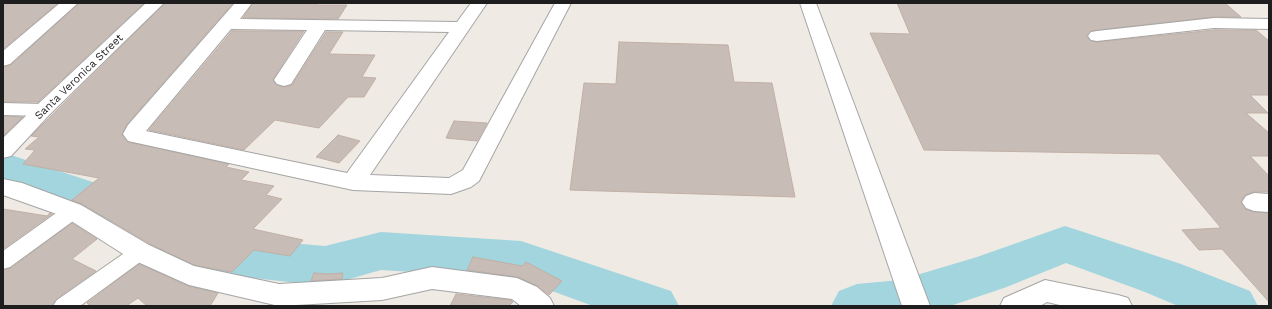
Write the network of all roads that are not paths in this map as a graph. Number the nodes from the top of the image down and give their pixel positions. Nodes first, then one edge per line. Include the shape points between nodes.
1 (70, 3) edge
2 (156, 3) edge
3 (244, 3) edge
4 (479, 3) edge
5 (563, 3) edge
6 (808, 3) edge
7 (227, 24) junction
8 (1269, 24) edge
9 (319, 26) junction
10 (463, 27) junction
11 (1098, 36) dead end
12 (3, 60) edge
13 (284, 80) dead end
14 (3, 109) edge
15 (43, 110) junction
16 (3, 151) edge
17 (353, 182) junction
18 (3, 187) edge
19 (73, 211) junction
20 (140, 252) junction
21 (3, 261) edge
22 (1048, 298) edge
23 (64, 306) edge
24 (540, 306) edge
25 (916, 306) edge
26 (1014, 306) edge
27 (1118, 306) edge

1 - 12 street
2 - 15 street, Santa Veronica Street
3 - 7 street
4 - 10 street
5 - 17 street via 471,175 464,181 451,186
6 - 25 street
7 - 9 street
7 - 17 street via 134,134 141,138
8 - 11 street via 1214,23
9 - 10 street
9 - 13 street
10 - 17 street
14 - 15 street
15 - 16 street, Santa Veronica Street
18 - 19 street
19 - 20 street
19 - 21 street
20 - 23 street
20 - 24 street via 189,275 279,295 382,289 432,278 517,289
22 - 26 street
22 - 27 street

